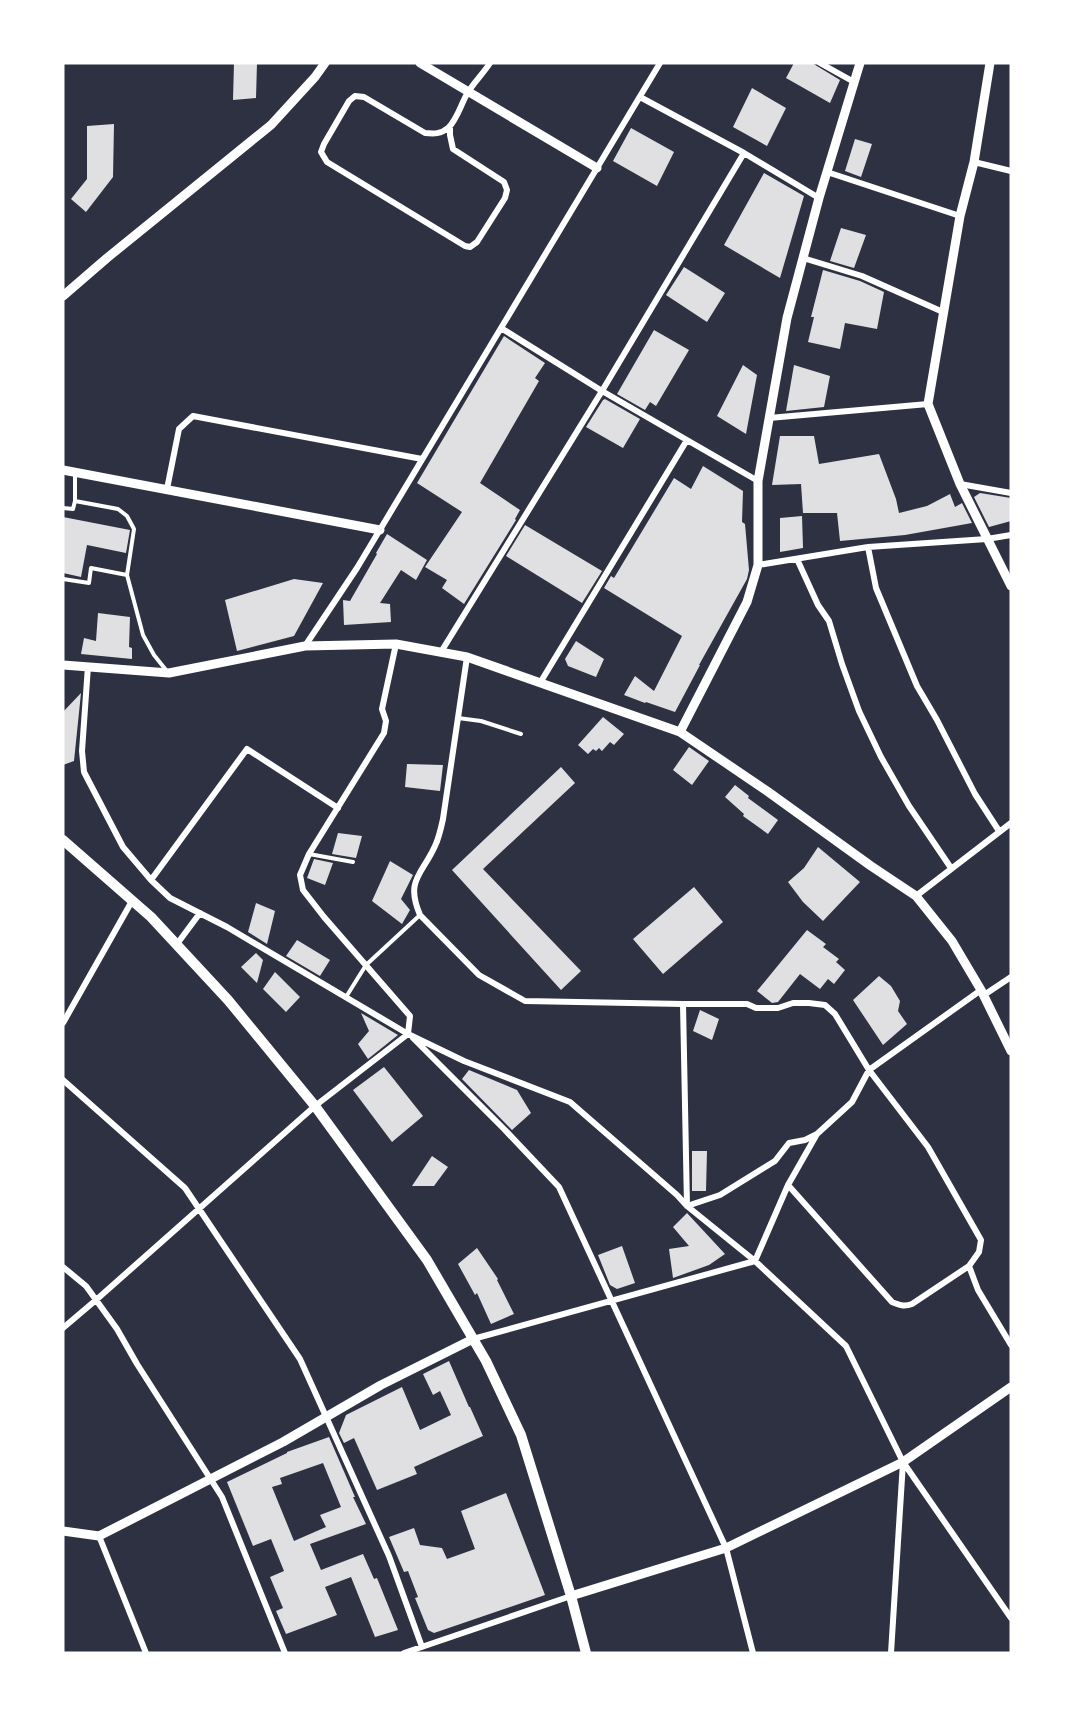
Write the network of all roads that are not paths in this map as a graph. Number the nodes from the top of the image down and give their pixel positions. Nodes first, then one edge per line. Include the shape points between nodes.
1 (325, 63) edge
2 (420, 63) edge
3 (490, 63) edge
4 (660, 63) edge
5 (820, 63) edge
6 (860, 63) edge
7 (990, 63) edge
8 (854, 82) junction
9 (468, 92) junction
10 (640, 97) junction
11 (450, 126) junction
12 (744, 153) junction
13 (974, 162) junction
14 (597, 168) junction
15 (1011, 171) edge
16 (827, 172) junction
17 (819, 198) junction
18 (960, 216) junction
19 (803, 258) junction
20 (63, 296) edge
21 (943, 312) junction
22 (501, 328) junction
23 (602, 391) junction
24 (928, 404) junction
25 (769, 418) junction
26 (687, 440) junction
27 (422, 459) junction
28 (63, 470) edge
29 (75, 472) junction
30 (758, 481) junction
31 (960, 484) junction
32 (167, 489) junction
33 (1011, 493) edge
34 (75, 501) junction
35 (63, 508) edge
36 (380, 530) junction
37 (1011, 535) edge
38 (987, 539) junction
39 (868, 547) junction
40 (797, 559) junction
41 (758, 565) junction
42 (127, 575) junction
43 (63, 579) edge
44 (1011, 586) edge
45 (396, 644) junction
46 (305, 646) junction
47 (441, 652) junction
48 (467, 657) junction
49 (63, 665) edge
50 (88, 666) junction
51 (168, 673) junction
52 (540, 683) junction
53 (457, 718) junction
54 (681, 732) junction
55 (520, 734) dead end
56 (338, 808) junction
57 (1011, 823) edge
58 (999, 831) junction
59 (63, 840) edge
60 (309, 854) junction
61 (353, 862) dead end
62 (951, 868) junction
63 (151, 880) junction
64 (916, 896) junction
65 (132, 901) junction
66 (200, 913) junction
67 (420, 915) junction
68 (177, 944) junction
69 (366, 965) junction
70 (1011, 977) edge
71 (982, 992) junction
72 (346, 997) junction
73 (683, 1004) junction
74 (63, 1023) edge
75 (408, 1034) junction
76 (1011, 1051) edge
77 (869, 1070) junction
78 (63, 1080) edge
79 (315, 1106) junction
80 (817, 1134) junction
81 (788, 1185) junction
82 (687, 1206) junction
83 (199, 1209) junction
84 (755, 1262) junction
85 (969, 1266) junction
86 (63, 1267) edge
87 (96, 1300) junction
88 (611, 1300) junction
89 (63, 1328) edge
90 (473, 1339) junction
91 (1011, 1345) edge
92 (1011, 1387) edge
93 (325, 1417) junction
94 (903, 1462) junction
95 (210, 1479) junction
96 (63, 1530) edge
97 (99, 1536) junction
98 (726, 1548) junction
99 (571, 1596) junction
100 (1011, 1618) edge
101 (422, 1647) junction
102 (146, 1653) edge
103 (285, 1653) edge
104 (404, 1653) edge
105 (586, 1653) edge
106 (753, 1653) edge
107 (891, 1653) edge

1 - 20 street via 271,125
2 - 9 street
3 - 9 street
4 - 10 street
5 - 8 street
6 - 8 street
7 - 13 street
8 - 16 street
9 - 11 street
9 - 14 street
10 - 12 street
10 - 14 street
11 - 11 street via 436,134 425,133 364,97 355,96 321,152 327,162 470,247 477,242 507,190 504,182 453,149
12 - 17 street
12 - 23 street
13 - 15 street
13 - 18 street
14 - 22 street
16 - 17 street
16 - 18 street
17 - 19 street
18 - 21 street
19 - 21 street via 862,276
19 - 25 street via 787,318
21 - 24 street
22 - 23 street
22 - 27 street
23 - 26 street
23 - 47 street
24 - 25 street
24 - 31 street
25 - 30 street
26 - 30 street
26 - 52 street
27 - 32 street via 194,416 179,429
27 - 36 street
28 - 29 street
29 - 32 street
29 - 34 lane
30 - 41 street
31 - 33 street
31 - 38 street
32 - 36 street
34 - 35 lane via 73,509
34 - 42 lane via 118,509 127,516 134,529
36 - 46 street
37 - 38 street
38 - 39 street
38 - 44 street
39 - 40 street
39 - 58 street via 876,588 916,686
40 - 41 street
40 - 62 street via 829,621 859,711 881,757
41 - 54 street via 747,602
42 - 43 lane via 91,568 89,583
42 - 51 lane via 143,635
45 - 46 street
45 - 47 street
45 - 56 street via 382,709 386,721 384,734
46 - 51 street
47 - 48 street
48 - 52 street
48 - 53 street
49 - 50 street
50 - 51 street
50 - 63 street via 84,772 123,847
52 - 54 street
53 - 55 lane
53 - 67 street via 437,844 414,885
54 - 64 street
56 - 60 street
56 - 63 street via 247,749
57 - 58 street
58 - 62 street
59 - 65 main road
60 - 61 lane
60 - 69 street via 300,875 303,890
62 - 64 street
63 - 66 street via 170,898
64 - 71 street via 952,941
65 - 68 main road
65 - 74 street
66 - 68 street
66 - 72 street
67 - 69 lane
67 - 73 street via 479,975 525,1001
68 - 79 main road
69 - 72 lane
69 - 75 street via 410,1016
70 - 71 street
71 - 76 street
71 - 77 street
72 - 75 street
73 - 77 street via 747,1004 756,1008 793,1003 825,1005 841,1022
73 - 82 street
75 - 79 street
75 - 82 street via 464,1061 570,1102
75 - 88 street via 559,1187
77 - 80 street via 852,1102
77 - 85 street via 928,1147 981,1240 979,1252
78 - 83 street via 185,1188
79 - 83 street
79 - 90 main road via 427,1260
80 - 81 street
80 - 82 street via 789,1143 775,1161 720,1195
81 - 84 street
81 - 85 street via 898,1305 912,1304
82 - 84 street
83 - 87 street
83 - 93 street via 300,1359
84 - 88 street
84 - 94 street via 846,1346
85 - 91 street via 978,1290
86 - 87 street
87 - 89 street
87 - 95 street
88 - 90 street
88 - 98 street
90 - 93 street
90 - 99 main road via 522,1436
92 - 94 street
93 - 95 street
93 - 101 street via 389,1556
94 - 98 street
94 - 100 street
94 - 107 street
95 - 97 street
95 - 103 street via 222,1497
96 - 97 street
97 - 102 street
98 - 99 street
98 - 106 street
99 - 101 street
99 - 105 main road
101 - 104 street

